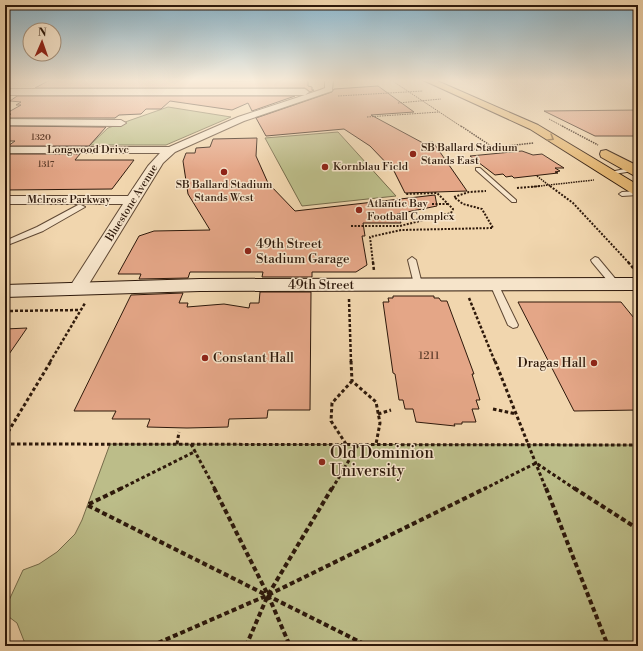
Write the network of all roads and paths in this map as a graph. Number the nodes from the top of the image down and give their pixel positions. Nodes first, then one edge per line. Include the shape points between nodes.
1 (267, 110) edge
2 (492, 110) edge
3 (523, 110) edge
4 (439, 112) joint
5 (367, 117) dead end
6 (544, 119) dead end
7 (5, 122) edge
8 (121, 123) dead end
9 (541, 142) dead end
10 (493, 147) junction
11 (595, 147) dead end
12 (5, 150) edge
13 (171, 150) junction
14 (457, 151) dead end
15 (500, 152) dead end
16 (478, 169) dead end
17 (636, 170) edge
18 (537, 176) dead end
19 (604, 176) junction
20 (551, 185) junction
21 (501, 190) junction
22 (638, 192) edge
23 (405, 194) dead end
24 (622, 194) dead end
25 (5, 200) edge
26 (514, 201) dead end
27 (132, 204) junction
28 (432, 204) dead end
29 (448, 204) junction
30 (80, 207) junction
31 (5, 208) edge
32 (351, 226) dead end
33 (400, 226) junction
34 (401, 230) junction
35 (5, 244) edge
36 (412, 260) dead end
37 (595, 260) dead end
38 (637, 278) edge
39 (377, 284) junction
40 (418, 284) junction
41 (494, 284) junction
42 (616, 284) junction
43 (5, 291) edge
44 (466, 292) dead end
45 (348, 293) dead end
46 (82, 295) junction
47 (81, 310) junction
48 (5, 311) edge
49 (513, 325) dead end
50 (352, 382) junction
51 (391, 410) dead end
52 (493, 410) dead end
53 (378, 414) junction
54 (517, 415) junction
55 (180, 432) dead end
56 (5, 437) edge
57 (5, 444) edge
58 (177, 444) junction
59 (191, 444) junction
60 (346, 444) junction
61 (358, 444) junction
62 (376, 444) junction
63 (529, 445) junction
64 (638, 445) edge
65 (196, 451) junction
66 (536, 463) junction
67 (638, 529) edge
68 (268, 594) junction
69 (151, 646) edge
70 (246, 646) edge
71 (290, 646) edge
72 (368, 646) edge
73 (608, 646) edge

1 - 13 street, Bluestone Avenue via 241,119
2 -> 19 main road via 534,127
3 - 6 main road
4 - 5 path
4 - 10 path
7 - 8 street
9 - 10 path
10 - 14 path
10 - 15 path
11 - 17 main road
12 - 13 street, Longwood Drive
13 - 27 street, Bluestone Avenue via 159,160
16 - 21 lane
17 - 19 lane
18 - 20 path
19 - 20 path
19 - 22 main road
20 - 21 path
20 - 38 path via 573,203
21 - 26 lane
21 - 34 path via 469,192 454,197 457,201 482,209 493,228
22 - 24 lane
23 - 29 path via 437,193
25 - 27 street, Melrose Parkway
27 - 30 street, Melrose Parkway
27 - 46 street, Bluestone Avenue
28 - 29 path
29 - 33 path via 453,210 451,213
30 - 31 street, Melrose Parkway
30 - 35 lane via 40,230
32 - 33 path
33 - 34 path
34 - 39 path via 370,237
36 - 40 lane
37 - 42 lane
38 - 42 street, 49th Street
39 - 40 street, 49th Street
39 - 46 street, 49th Street via 200,285
40 - 41 street, 49th Street
41 - 42 street, 49th Street
41 - 49 lane
43 - 46 street, 49th Street
44 - 54 path
45 - 50 path
46 - 47 path
47 - 48 path
47 - 56 path
50 - 53 path via 376,402
50 - 60 path via 332,403 331,422
51 - 53 path
52 - 54 path
53 - 62 path via 380,423
54 - 63 path
55 - 58 path
57 - 58 path
58 - 59 path
59 - 60 path
59 - 65 path
60 - 61 path
61 - 62 path
61 - 68 path
62 - 63 path
63 - 64 path
63 - 66 path
65 - 68 path
65 - 68 path via 87,505
66 - 67 path
66 - 68 path
66 - 73 path
68 - 69 path
68 - 70 path
68 - 71 path
68 - 72 path

